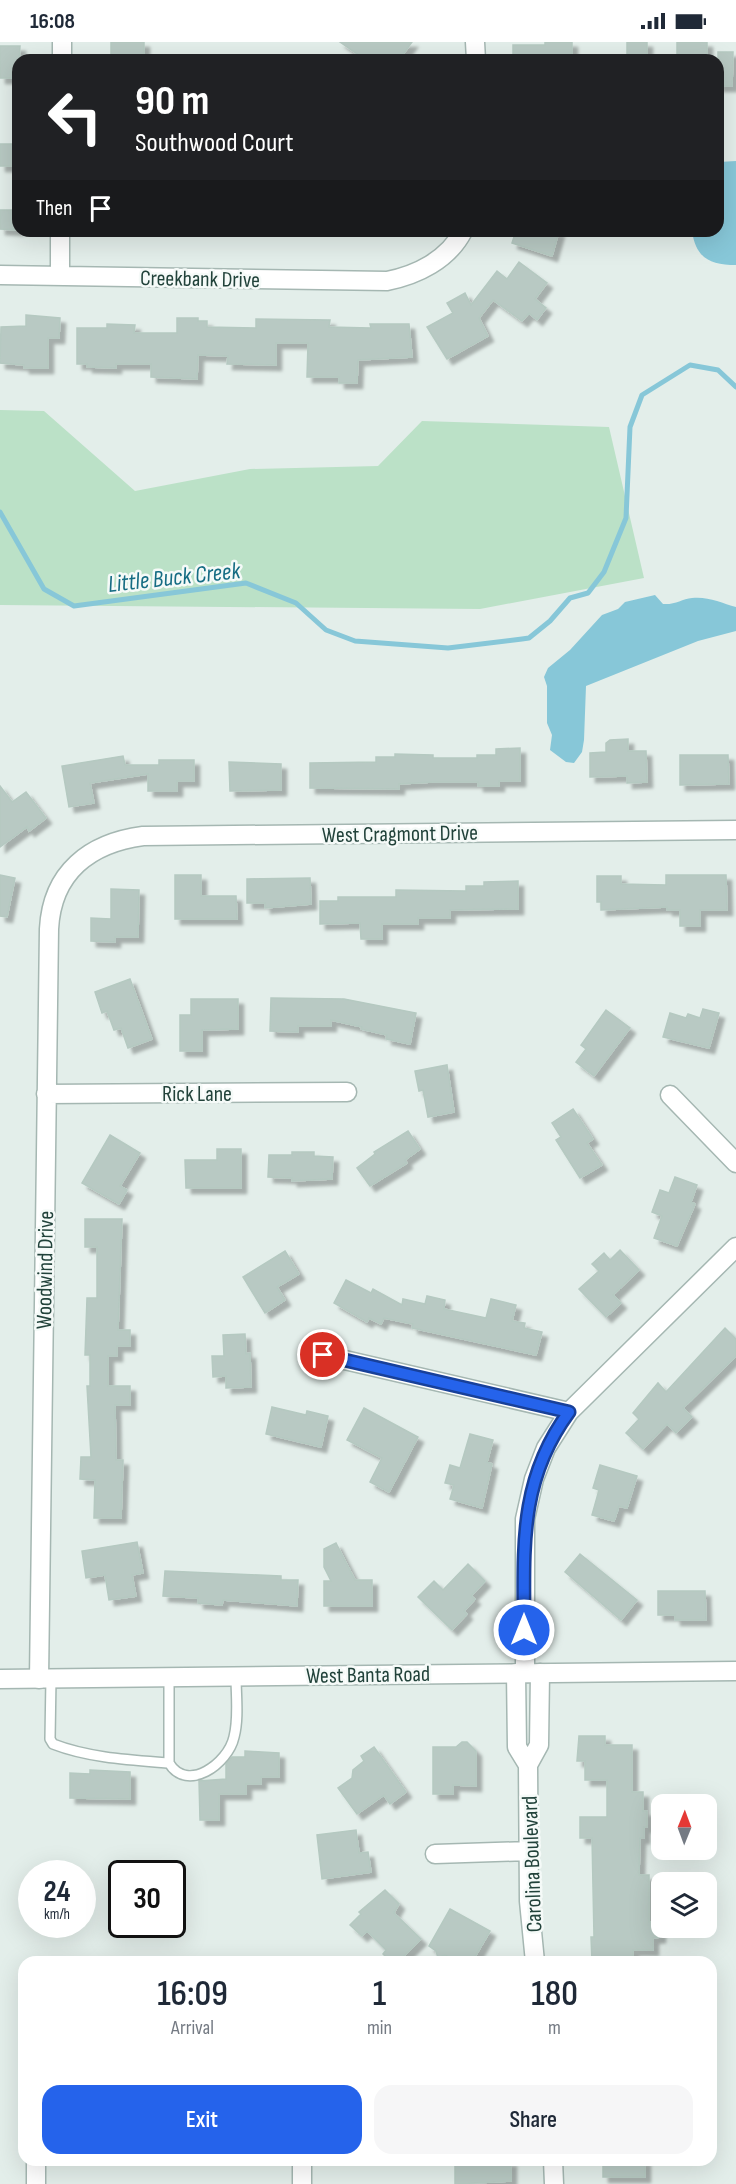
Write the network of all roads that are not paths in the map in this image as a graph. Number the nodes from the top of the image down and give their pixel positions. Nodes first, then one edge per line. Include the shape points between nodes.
1 (60, 237) edge
2 (459, 237) edge
3 (0, 275) edge
4 (60, 276) junction
5 (736, 830) edge
6 (73, 867) joint
7 (347, 1092) dead end
8 (46, 1094) junction
9 (670, 1095) dead end
10 (736, 1163) edge
11 (736, 1247) edge
12 (323, 1355) dead end
13 (569, 1412) junction
14 (736, 1671) edge
15 (527, 1673) junction
16 (236, 1676) junction
17 (169, 1677) junction
18 (45, 1678) junction
19 (0, 1679) edge
20 (169, 1762) junction
21 (529, 1851) junction
22 (435, 1854) dead end
23 (535, 1956) edge
24 (36, 2166) edge
25 (302, 2166) edge
26 (553, 2166) edge
27 (36, 2184) edge
28 (302, 2184) edge
29 (554, 2184) edge

1 - 4 street
2 - 4 street, Creekbank Drive via 418,273 387,281
3 - 4 street, Creekbank Drive
5 - 6 street, West Cragmont Drive via 143,836 105,844
6 - 8 street, Woodwind Drive via 57,891 49,922
7 - 8 street, Rick Lane
8 - 18 street, Woodwind Drive
9 - 10 street
11 - 13 street, Carolina Boulevard
12 - 13 street
13 - 15 street, Carolina Boulevard via 542,1456 526,1511
14 - 15 street, West Banta Road
15 - 16 street, West Banta Road
15 - 21 street, Carolina Boulevard via 539,1745 528,1765
16 - 17 street, West Banta Road
16 - 20 lane via 234,1741 225,1755 211,1769 196,1776 184,1777
17 - 18 street, West Banta Road
17 - 20 lane
18 - 19 street, West Banta Road
18 - 20 lane via 53,1744 131,1760
21 - 22 street
21 - 23 street, Carolina Boulevard
24 - 27 street
25 - 28 street
26 - 29 street

